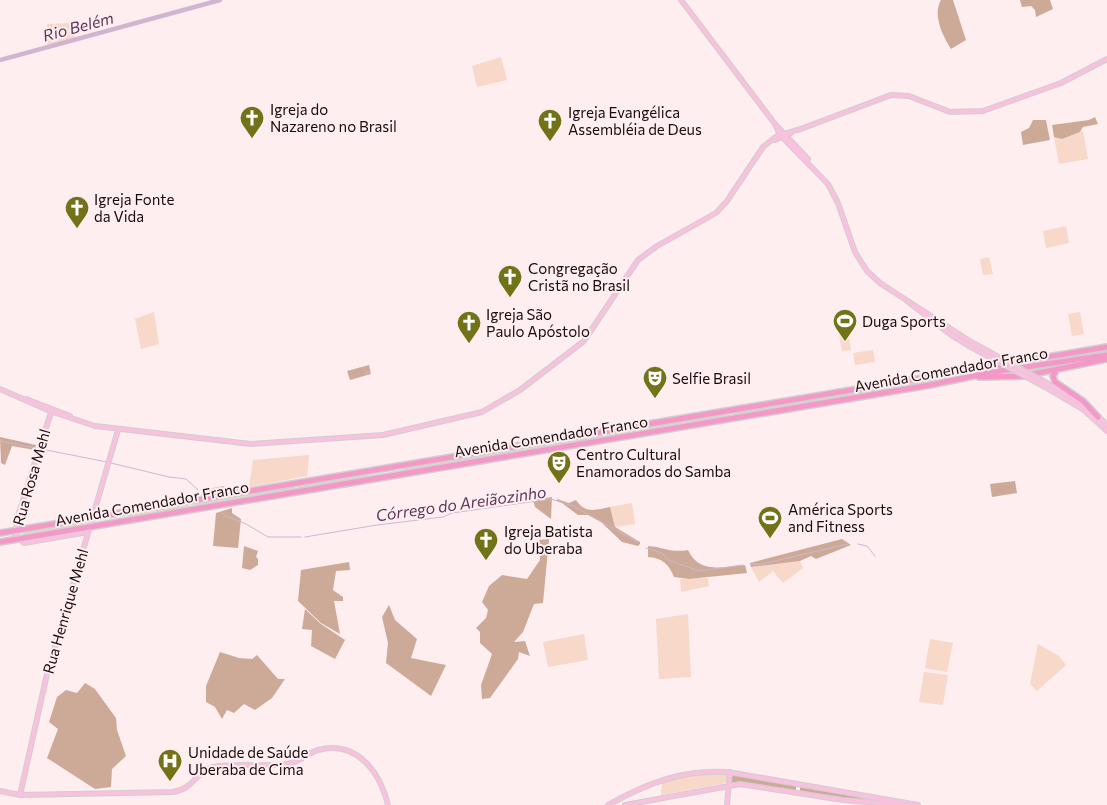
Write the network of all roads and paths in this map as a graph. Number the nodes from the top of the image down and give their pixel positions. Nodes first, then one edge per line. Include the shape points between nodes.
1 (681, 0) edge
2 (1107, 59) edge
3 (783, 135) junction
4 (1107, 347) edge
5 (992, 353) dead end
6 (1107, 355) edge
7 (1107, 359) edge
8 (1013, 363) junction
9 (1057, 369) junction
10 (968, 377) junction
11 (1046, 385) junction
12 (0, 389) edge
13 (51, 410) junction
14 (730, 410) junction
15 (1098, 417) junction
16 (731, 418) junction
17 (1107, 426) edge
18 (118, 430) junction
19 (612, 430) junction
20 (1107, 432) edge
21 (610, 438) junction
22 (405, 465) junction
23 (394, 467) junction
24 (405, 472) junction
25 (394, 474) junction
26 (294, 484) junction
27 (294, 491) junction
28 (190, 501) junction
29 (191, 509) junction
30 (126, 512) junction
31 (92, 518) junction
32 (126, 520) junction
33 (89, 529) junction
34 (15, 531) junction
35 (0, 533) edge
36 (17, 538) junction
37 (0, 542) edge
38 (24, 543) joint
39 (730, 772) junction
40 (729, 785) junction
41 (0, 791) edge
42 (20, 795) junction
43 (388, 805) edge
44 (608, 805) edge
45 (625, 805) edge
46 (727, 805) edge
47 (908, 805) edge
48 (918, 805) edge

1 - 3 main road
2 - 3 main road via 1064,82 983,111 946,112 912,97 893,94
3 - 11 main road, bridge via 826,181 860,263 873,277 951,335
3 - 18 main road via 768,143 756,156 716,213 638,260 584,341 514,394 482,412 384,435 251,444
4 - 8 highway, Avenida Comendador Franco
5 - 8 highway
6 - 10 highway, Avenida Comendador Franco
7 - 9 highway
8 - 14 highway, Avenida Comendador Franco via 972,366
9 - 10 highway via 1020,377
9 - 15 highway via 1053,376 1055,382 1083,401
10 - 16 highway, Avenida Comendador Franco
11 - 15 main road
11 - 20 main road via 1084,410
12 - 13 main road
13 - 18 main road via 84,423
13 - 34 main road, Rua Rosa Mehl
14 - 16 highway via 734,414
14 - 19 highway, Avenida Comendador Franco
15 - 17 main road
16 - 21 highway, Avenida Comendador Franco
18 - 31 main road, Rua Henrique Mehl
19 - 21 highway
19 - 22 highway, Avenida Comendador Franco
21 - 24 highway, Avenida Comendador Franco
22 - 23 highway, Avenida Comendador Franco
22 - 24 highway via 402,469
23 - 25 highway
23 - 26 highway, Avenida Comendador Franco
24 - 25 highway, Avenida Comendador Franco
25 - 27 highway, Avenida Comendador Franco
26 - 27 highway via 298,487
26 - 28 highway, Avenida Comendador Franco via 232,494 223,490 209,493 204,499
27 - 29 highway, Avenida Comendador Franco
28 - 29 highway via 193,504
28 - 30 highway, Avenida Comendador Franco
29 - 32 highway, Avenida Comendador Franco
30 - 31 highway, Avenida Comendador Franco
30 - 32 highway
31 - 33 main road, Rua Henrique Mehl
31 - 34 highway, Avenida Comendador Franco
32 - 33 highway, Avenida Comendador Franco
33 - 36 highway, Avenida Comendador Franco
33 - 38 main road, Avenida Comendador Franco
33 - 42 main road, Rua Henrique Mehl via 47,674
34 - 35 highway, Avenida Comendador Franco
34 - 36 main road, Rua Rosa Mehl
36 - 37 highway, Avenida Comendador Franco
36 - 38 main road, Rua Rosa Mehl
39 - 40 main road
39 - 44 main road via 700,771 674,777 644,786
39 - 48 main road
40 - 45 main road
40 - 46 main road
40 - 47 main road via 743,784 849,801
41 - 42 main road
42 - 43 main road via 175,792 186,788 204,770 213,766 289,764 327,748 354,752 364,761 379,777

